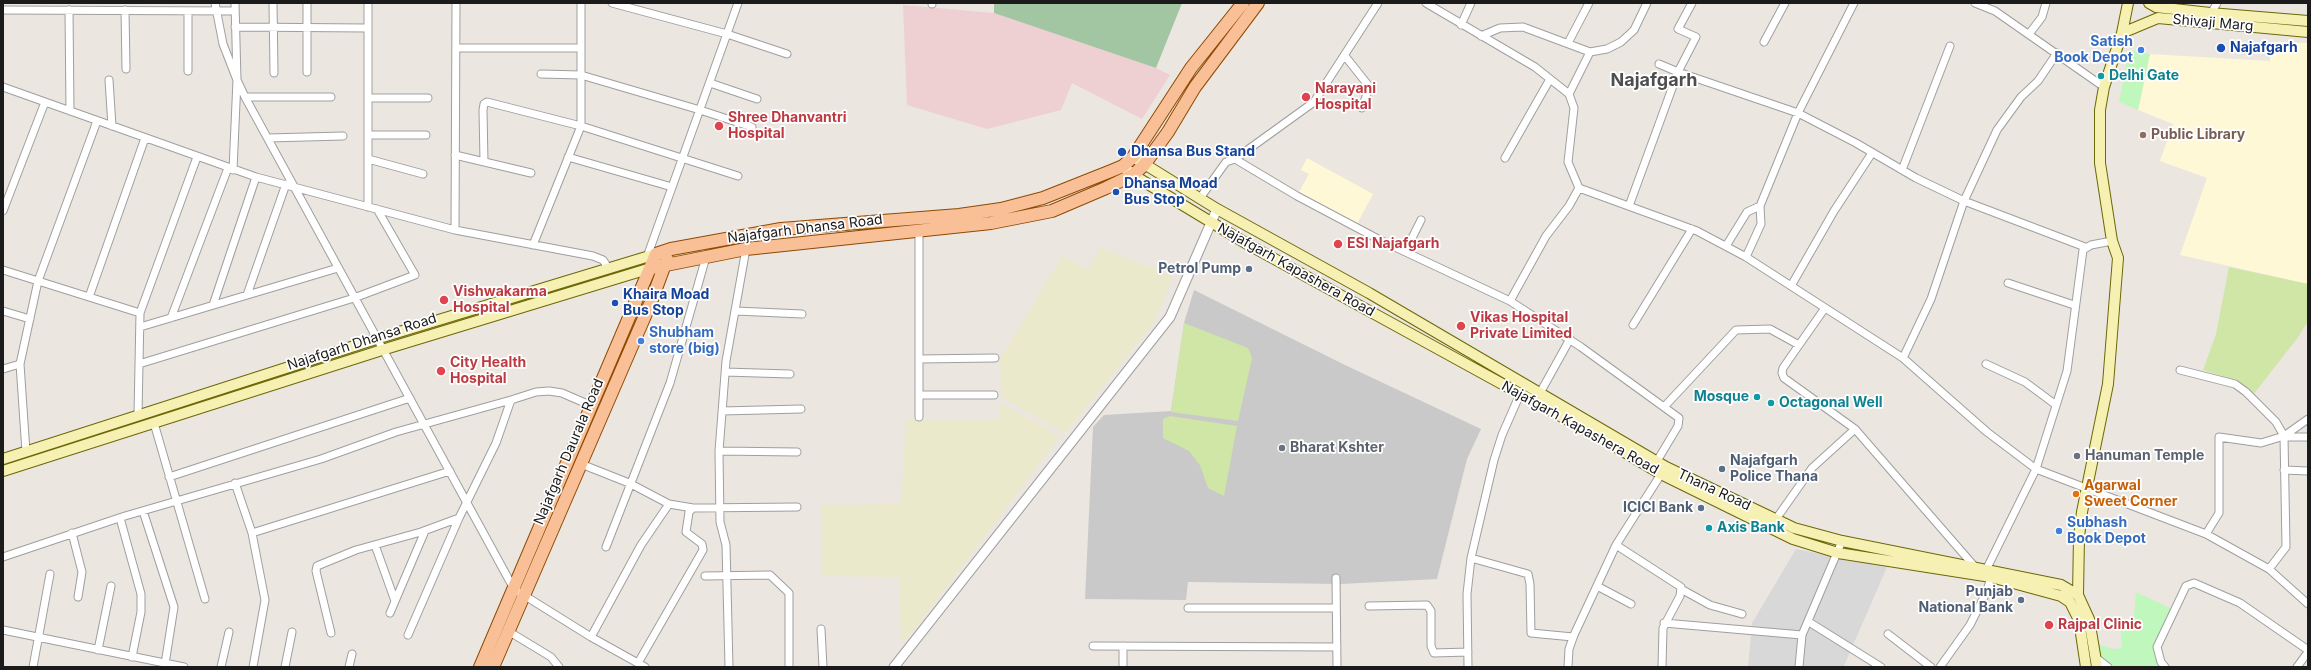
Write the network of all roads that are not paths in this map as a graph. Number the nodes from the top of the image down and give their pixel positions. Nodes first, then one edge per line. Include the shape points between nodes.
1 (215, 3) edge
2 (235, 3) edge
3 (273, 3) edge
4 (307, 3) edge
5 (368, 3) edge
6 (456, 3) edge
7 (582, 3) edge
8 (612, 3) edge
9 (738, 3) edge
10 (1242, 3) edge
11 (1258, 3) edge
12 (1378, 3) edge
13 (1426, 3) edge
14 (1471, 3) edge
15 (1589, 3) edge
16 (1647, 3) edge
17 (1692, 3) edge
18 (1785, 3) edge
19 (1854, 3) edge
20 (1975, 3) edge
21 (2046, 3) edge
22 (2128, 3) edge
23 (2149, 3) edge
24 (2217, 3) edge
25 (145, 7) edge
26 (3, 10) edge
27 (69, 10) junction
28 (125, 10) junction
29 (188, 11) junction
30 (217, 11) junction
31 (235, 11) junction
32 (2209, 18) junction
33 (2308, 21) edge
34 (1460, 25) junction
35 (235, 27) junction
36 (274, 27) junction
37 (307, 28) junction
38 (368, 28) junction
39 (2308, 32) edge
40 (2122, 33) junction
41 (727, 34) junction
42 (2029, 34) junction
43 (1481, 36) junction
44 (1764, 42) dead end
45 (1568, 43) junction
46 (1950, 46) dead end
47 (456, 48) junction
48 (581, 48) junction
49 (1590, 52) junction
50 (2057, 53) junction
51 (787, 54) dead end
52 (1345, 56) junction
53 (1659, 64) dead end
54 (126, 69) dead end
55 (188, 71) dead end
56 (307, 72) dead end
57 (1678, 72) junction
58 (274, 73) dead end
59 (541, 74) dead end
60 (581, 75) junction
61 (1550, 79) junction
62 (109, 80) dead end
63 (237, 80) junction
64 (710, 83) junction
65 (3, 87) edge
66 (2104, 87) junction
67 (1569, 94) junction
68 (245, 97) junction
69 (331, 97) dead end
70 (368, 98) junction
71 (428, 98) dead end
72 (757, 99) dead end
73 (45, 102) junction
74 (1362, 108) dead end
75 (700, 110) junction
76 (70, 111) junction
77 (1798, 113) junction
78 (97, 121) junction
79 (112, 126) junction
80 (580, 126) junction
81 (752, 128) dead end
82 (368, 135) junction
83 (426, 135) dead end
84 (343, 136) dead end
85 (145, 138) junction
86 (268, 138) junction
87 (1872, 153) junction
88 (456, 156) junction
89 (197, 157) junction
90 (568, 157) junction
91 (683, 158) junction
92 (1505, 158) dead end
93 (368, 159) junction
94 (1235, 159) junction
95 (1129, 161) junction
96 (484, 162) junction
97 (1144, 165) junction
98 (231, 169) junction
99 (1902, 170) junction
100 (531, 173) dead end
101 (423, 174) dead end
102 (1133, 175) junction
103 (738, 176) dead end
104 (256, 177) junction
105 (286, 184) junction
106 (294, 186) junction
107 (672, 187) junction
108 (1579, 188) junction
109 (1200, 198) junction
110 (1964, 202) junction
111 (1628, 206) junction
112 (1760, 206) junction
113 (368, 207) junction
114 (377, 209) junction
115 (1217, 209) junction
116 (3, 211) edge
117 (1421, 220) dead end
118 (1211, 224) junction
119 (1692, 229) junction
120 (455, 230) junction
121 (919, 231) junction
122 (2112, 241) junction
123 (533, 245) junction
124 (1726, 246) junction
125 (2085, 247) junction
126 (671, 249) junction
127 (746, 249) junction
128 (1406, 250) junction
129 (1746, 257) junction
130 (706, 258) junction
131 (651, 260) junction
132 (665, 264) junction
133 (338, 268) junction
134 (609, 269) junction
135 (3, 270) edge
136 (38, 281) junction
137 (2008, 283) dead end
138 (1791, 286) junction
139 (247, 295) junction
140 (89, 297) junction
141 (354, 298) junction
142 (1510, 301) junction
143 (212, 305) junction
144 (2074, 305) junction
145 (1825, 308) junction
146 (3, 311) edge
147 (736, 311) junction
148 (140, 313) junction
149 (802, 314) dead end
150 (30, 318) junction
151 (171, 318) junction
152 (1633, 325) dead end
153 (140, 327) junction
154 (376, 338) junction
155 (1570, 339) junction
156 (1799, 345) junction
157 (382, 350) junction
158 (995, 358) dead end
159 (1903, 358) junction
160 (919, 359) junction
161 (20, 364) junction
162 (139, 364) junction
163 (1986, 364) dead end
164 (3, 369) edge
165 (2180, 370) dead end
166 (725, 372) junction
167 (790, 374) dead end
168 (1540, 393) junction
169 (1520, 394) junction
170 (919, 395) junction
171 (994, 395) dead end
172 (410, 398) junction
173 (511, 400) junction
174 (2056, 404) junction
175 (592, 406) junction
176 (1664, 408) junction
177 (800, 409) dead end
178 (722, 411) junction
179 (138, 415) junction
180 (918, 417) dead end
181 (2308, 419) edge
182 (154, 423) junction
183 (424, 424) junction
184 (1855, 429) junction
185 (2284, 436) junction
186 (2308, 437) edge
187 (718, 451) junction
188 (26, 452) junction
189 (797, 452) dead end
190 (3, 459) edge
191 (581, 464) junction
192 (1662, 467) junction
193 (2036, 469) junction
194 (450, 470) junction
195 (2284, 470) junction
196 (3, 471) edge
197 (2308, 471) edge
198 (169, 477) junction
199 (235, 483) junction
200 (629, 484) junction
201 (2087, 489) junction
202 (176, 501) junction
203 (467, 504) junction
204 (669, 504) junction
205 (797, 507) dead end
206 (693, 508) junction
207 (719, 509) junction
208 (144, 511) junction
209 (120, 518) junction
210 (459, 518) junction
211 (1776, 519) junction
212 (424, 531) junction
213 (72, 533) junction
214 (252, 533) junction
215 (2206, 534) junction
216 (1842, 541) junction
217 (375, 545) junction
218 (1616, 545) junction
219 (606, 546) dead end
220 (1838, 553) junction
221 (3, 557) edge
222 (1471, 558) junction
223 (1975, 568) junction
224 (2269, 569) junction
225 (1990, 573) junction
226 (50, 574) dead end
227 (705, 576) dead end
228 (727, 577) junction
229 (1336, 578) dead end
230 (111, 586) dead end
231 (1597, 586) junction
232 (1681, 590) junction
233 (519, 592) junction
234 (78, 598) dead end
235 (2074, 598) junction
236 (205, 599) dead end
237 (395, 600) junction
238 (1631, 604) dead end
239 (2308, 604) edge
240 (1370, 606) dead end
241 (1188, 608) dead end
242 (1336, 608) junction
243 (390, 613) dead end
244 (1742, 614) dead end
245 (1809, 622) junction
246 (1664, 623) junction
247 (821, 629) dead end
248 (3, 630) edge
249 (508, 631) junction
250 (229, 632) dead end
251 (292, 632) dead end
252 (331, 633) dead end
253 (1888, 634) dead end
254 (408, 635) dead end
255 (1802, 635) junction
256 (39, 636) junction
257 (591, 637) junction
258 (1573, 637) junction
259 (1093, 646) dead end
260 (1123, 646) junction
261 (1337, 647) junction
262 (98, 650) junction
263 (2308, 651) edge
264 (1468, 652) junction
265 (352, 654) dead end
266 (132, 657) junction
267 (2095, 657) junction
268 (638, 662) junction
269 (165, 664) junction
270 (2161, 666) edge
271 (33, 667) edge
272 (184, 667) edge
273 (221, 667) edge
274 (253, 667) edge
275 (285, 667) edge
276 (349, 667) edge
277 (480, 667) edge
278 (492, 667) edge
279 (559, 667) edge
280 (646, 667) edge
281 (729, 667) edge
282 (789, 667) edge
283 (822, 667) edge
284 (894, 667) edge
285 (1123, 667) edge
286 (1337, 667) edge
287 (1468, 667) edge
288 (1568, 667) edge
289 (1662, 667) edge
290 (1799, 667) edge
291 (1881, 667) edge
292 (1931, 667) edge
293 (1940, 667) edge
294 (2086, 667) edge
295 (2097, 667) edge
296 (2108, 667) edge
297 (2297, 667) edge

1 - 30 street
2 - 31 street
3 - 36 street
4 - 37 street
5 - 38 street
6 - 47 street
7 - 48 street
8 - 41 street
9 - 41 street
10 - 95 main road via 1191,68
11 - 97 main road, Najafgarh Dhansa Road via 1195,87 1168,132
12 - 52 street
13 - 34 street
14 - 34 street
15 - 45 street
16 - 49 street via 1634,30 1621,42 1607,50
17 - 57 street via 1678,29 1696,37
18 - 44 street
19 - 77 street
20 - 42 street via 1995,11
21 - 42 street via 2042,17
22 - 40 main road
23 - 32 main road, Shivaji Marg via 2156,7
24 - 32 street
25 - 28 street
25 - 29 street
26 - 27 street
27 - 28 street
27 - 76 street
28 - 54 street
29 - 30 street
29 - 55 street
30 - 31 street
30 - 63 street via 223,44
31 - 35 street
32 - 33 main road, Shivaji Marg
32 - 39 main road, Shivaji Marg
32 - 40 main road, Shivaji Marg via 2158,18
34 - 43 street
35 - 36 street
35 - 63 street
36 - 37 street
36 - 58 street
37 - 38 street
37 - 56 street
38 - 70 street
40 - 66 main road
41 - 51 street
41 - 64 street
42 - 50 street
43 - 45 street via 1500,28 1523,27
43 - 61 street via 1535,67
45 - 49 street
46 - 99 street
47 - 48 street
47 - 88 street
48 - 60 street
49 - 67 street
50 - 66 street
50 - 110 street via 1998,130
52 - 74 street via 1368,85
52 - 94 street via 1314,102
53 - 57 street
57 - 77 street
57 - 111 street
59 - 60 street
60 - 75 street
60 - 80 street
61 - 67 street
61 - 92 street
62 - 79 street
63 - 68 street
63 - 98 street
64 - 72 street
64 - 75 street
65 - 73 street
66 - 122 main road via 2100,110 2100,162
67 - 108 street via 1574,108 1568,162
68 - 69 street
68 - 86 street
70 - 71 street
70 - 82 street
73 - 76 street
73 - 116 street
75 - 81 street
75 - 91 street
76 - 78 street
77 - 87 street
77 - 112 street
78 - 79 street
78 - 136 street
79 - 85 street
80 - 90 street
80 - 91 street
80 - 96 street via 487,102 483,110
82 - 83 street
82 - 93 street
84 - 86 street
85 - 89 street
85 - 140 street
86 - 106 street
87 - 99 street
87 - 138 street via 1834,211
88 - 96 street
88 - 120 street
89 - 98 street
89 - 148 street
90 - 107 street
90 - 123 street
91 - 103 street
91 - 107 street
93 - 101 street
93 - 113 street
94 - 109 street via 1221,167
94 - 128 street via 1296,196 1380,240
95 - 97 main road, Thana Road
95 - 102 main road, Najafgarh Kapashera Road
95 - 126 main road, Najafgarh Dhansa Road via 1043,198 1001,209 959,215 781,229
96 - 100 street
97 - 102 main road, Najafgarh Dhansa Road
97 - 109 main road, Thana Road
98 - 104 street
98 - 151 street
99 - 110 street
102 - 118 main road, Najafgarh Kapashera Road
102 - 121 main road, Najafgarh Dhansa Road via 1052,211 991,224
104 - 105 street
104 - 143 street
105 - 106 street
105 - 139 street
106 - 113 street
106 - 133 street
107 - 131 street
108 - 111 street
108 - 142 street via 1546,236
109 - 115 main road, Thana Road
110 - 125 street
110 - 159 street via 1931,299
111 - 119 street
112 - 124 street via 1747,212
112 - 129 street via 1761,224
113 - 114 street
114 - 120 street
114 - 141 street via 415,275
115 - 118 street
115 - 168 main road, Thana Road via 1369,293
117 - 128 street
118 - 169 main road, Najafgarh Kapashera Road
118 - 284 street via 1170,317
119 - 124 street
119 - 152 street
120 - 123 street
121 - 127 main road, Najafgarh Dhansa Road
121 - 160 street
122 - 125 street
122 - 201 main road via 2118,258 2108,384
123 - 134 street via 593,256 603,260
124 - 129 street
125 - 144 street
126 - 131 main road, Najafgarh Dhansa Road
126 - 132 main road, Najafgarh Daurala Road
127 - 130 main road, Najafgarh Dhansa Road
127 - 147 street
128 - 142 street
129 - 138 street
130 - 132 main road, Najafgarh Dhansa Road
130 - 200 street via 670,383
131 - 132 main road, Najafgarh Dhansa Road
131 - 134 main road, Najafgarh Dhansa Road
131 - 157 main road, Najafgarh Dhansa Road
131 - 175 main road, Najafgarh Daurala Road
132 - 191 main road, Najafgarh Daurala Road
133 - 139 street
133 - 141 street
134 - 154 main road, Najafgarh Dhansa Road
135 - 136 street
136 - 140 street
136 - 150 street
137 - 144 street
138 - 145 street
139 - 143 street
140 - 148 street
141 - 154 street
141 - 162 street
142 - 155 street
143 - 151 street
144 - 174 street via 2069,359
145 - 156 street
145 - 159 street
146 - 150 street
147 - 149 street
147 - 166 street
148 - 153 street
150 - 161 street
151 - 153 street
153 - 162 street
154 - 157 street
154 - 179 main road, Najafgarh Dhansa Road
155 - 168 street
155 - 176 street
156 - 176 street via 1770,329 1736,330
156 - 184 street via 1783,368 1784,378
157 - 172 street
157 - 182 main road, Najafgarh Dhansa Road
158 - 160 street
159 - 193 street via 1987,432
160 - 170 street
161 - 164 street
161 - 188 street
162 - 179 street
163 - 174 street via 2024,382
165 - 185 street via 2234,384 2276,422
166 - 167 street
166 - 178 street
168 - 192 main road, Thana Road
169 - 192 main road, Najafgarh Kapashera Road via 1606,441
169 - 222 street via 1494,460
170 - 171 street
170 - 180 street
172 - 183 street
172 - 198 street
173 - 175 street via 536,392 549,391 562,393
173 - 183 street
173 - 203 street via 496,442
174 - 193 street
175 - 233 main road, Najafgarh Daurala Road
176 - 192 street via 1680,421
177 - 178 street
178 - 187 street
179 - 188 main road, Najafgarh Dhansa Road
181 - 185 street
182 - 196 main road, Najafgarh Dhansa Road
182 - 198 street
183 - 194 street
183 - 199 street via 321,459
184 - 211 street via 1812,468
184 - 223 street
185 - 186 street
185 - 195 street
185 - 215 street via 2261,443 2219,436 2219,513
187 - 189 street
187 - 207 street
188 - 190 main road, Najafgarh Dhansa Road
191 - 200 street
191 - 233 main road, Najafgarh Daurala Road
192 - 211 main road, Thana Road
192 - 218 street
192 - 220 main road, Najafgarh Kapashera Road via 1793,539
193 - 201 street
193 - 225 street
194 - 203 street
194 - 214 street
195 - 197 street
195 - 224 street via 2286,547
198 - 202 street
199 - 202 street
199 - 214 street
200 - 204 street
200 - 219 street
201 - 215 street
201 - 235 main road via 2079,537
202 - 208 street
202 - 236 street
203 - 210 street
203 - 233 street
204 - 206 street
204 - 257 street via 641,545
205 - 207 street
206 - 207 street
206 - 268 street via 689,512 686,532 702,544 703,550
207 - 228 street via 726,545
208 - 209 street
208 - 269 street via 174,607
209 - 213 street
209 - 266 street via 141,594 141,612
210 - 212 street
210 - 254 street
211 - 216 main road, Thana Road via 1794,528
212 - 217 street
212 - 237 street
213 - 221 street
213 - 234 street via 82,572
214 - 274 street via 265,600
215 - 224 street
216 - 220 street
216 - 223 main road, Thana Road
217 - 237 street
217 - 252 street via 318,566 316,571
218 - 231 street
218 - 232 street via 1675,582
220 - 225 main road, Najafgarh Kapashera Road
220 - 245 street
222 - 258 street via 1528,574 1532,633
222 - 264 street via 1467,594
223 - 225 main road, Thana Road
224 - 239 street
225 - 235 main road, Thana Road via 2061,585
225 - 293 street via 1987,591 1970,625
226 - 256 street
227 - 228 street
228 - 281 street
228 - 282 street via 770,575 789,593
229 - 242 street
230 - 262 street
231 - 238 street
231 - 258 street
232 - 244 street via 1710,605
232 - 246 street
233 - 249 main road, Najafgarh Daurala Road
233 - 257 street
233 - 277 main road, Najafgarh Daurala Road
235 - 267 main road via 2089,619
235 - 294 main road
237 - 243 street
240 - 264 street via 1428,605 1431,611 1431,646 1434,653
241 - 242 street
242 - 261 street
245 - 255 street
245 - 291 street
246 - 255 street
246 - 289 street
247 - 283 street
248 - 256 street
249 - 278 main road, Najafgarh Daurala Road
249 - 279 street via 551,658
250 - 273 street
251 - 275 street
253 - 292 street
255 - 290 street
256 - 262 street
256 - 271 street
257 - 268 street
258 - 288 street
259 - 260 street
260 - 261 street
260 - 285 street
261 - 286 street
262 - 266 street
263 - 270 street via 2240,603 2194,584 2186,586 2158,643 2157,652
263 - 297 street
264 - 287 street
265 - 276 street
266 - 269 street
267 - 295 main road
267 - 296 street
268 - 280 street
269 - 272 street

